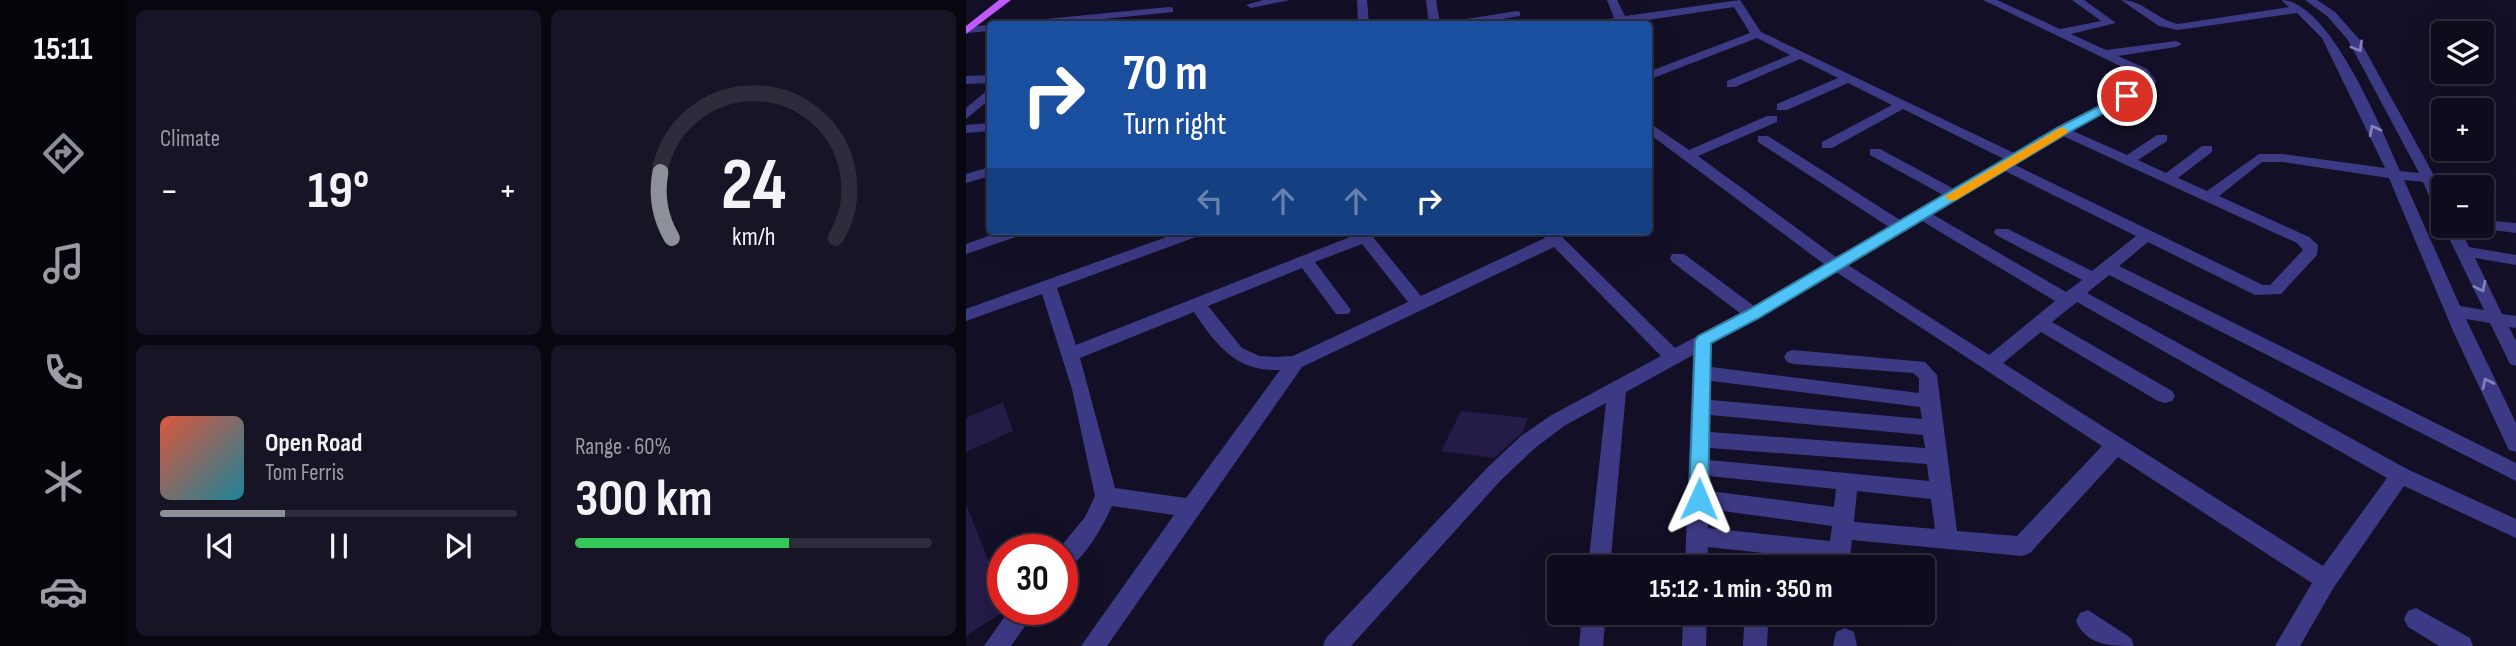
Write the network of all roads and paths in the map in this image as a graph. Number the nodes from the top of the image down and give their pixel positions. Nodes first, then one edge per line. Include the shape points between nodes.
1 (989, 0) edge
2 (1006, 0) edge
3 (1285, 0) edge
4 (1362, 0) edge
5 (1431, 0) edge
6 (1521, 0) edge
7 (1612, 0) edge
8 (1988, 0) edge
9 (2077, 0) edge
10 (2126, 0) edge
11 (1737, 2) edge
12 (2298, 3) edge
13 (1171, 5) edge
14 (1251, 5) dead end
15 (1518, 20) edge
16 (1062, 21) edge
17 (1364, 21) edge
18 (1434, 21) edge
19 (1621, 21) joint
20 (966, 27) edge
21 (987, 28) edge
22 (2059, 33) junction
23 (1758, 34) junction
24 (2176, 44) dead end
25 (2105, 54) junction
26 (1800, 55) junction
27 (1652, 74) edge
28 (1849, 78) junction
29 (966, 80) edge
30 (987, 81) edge
31 (987, 84) edge
32 (1731, 84) dead end
33 (1903, 104) junction
34 (1782, 107) dead end
35 (966, 115) edge
36 (1772, 120) dead end
37 (987, 127) edge
38 (966, 129) edge
39 (1652, 129) edge
40 (2062, 131) junction
41 (2162, 138) dead end
42 (1763, 139) dead end
43 (1827, 145) dead end
44 (2207, 149) dead end
45 (1875, 152) dead end
46 (1688, 155) junction
47 (2128, 161) junction
48 (2010, 162) junction
49 (987, 172) edge
50 (2394, 174) junction
51 (966, 179) edge
52 (2167, 179) junction
53 (2429, 179) junction
54 (2431, 183) edge
55 (1955, 195) junction
56 (2208, 197) junction
57 (1921, 215) junction
58 (2494, 226) edge
59 (1900, 227) junction
60 (2516, 229) edge
61 (2002, 232) dead end
62 (1007, 235) edge
63 (1187, 235) edge
64 (1360, 235) edge
65 (1363, 235) edge
66 (1551, 235) edge
67 (2146, 236) junction
68 (2457, 238) edge
69 (966, 249) edge
70 (2463, 251) junction
71 (1678, 258) dead end
72 (1305, 260) junction
73 (2516, 260) edge
74 (1836, 265) junction
75 (2101, 273) junction
76 (1047, 284) junction
77 (2072, 297) junction
78 (1198, 304) junction
79 (1419, 305) junction
80 (1342, 310) dead end
81 (2454, 311) junction
82 (1753, 314) junction
83 (966, 315) edge
84 (2496, 319) junction
85 (2516, 322) edge
86 (2040, 323) junction
87 (1703, 341) junction
88 (1069, 355) junction
89 (1672, 357) junction
90 (1793, 357) dead end
91 (2516, 359) edge
92 (1296, 362) junction
93 (1990, 364) junction
94 (1702, 373) junction
95 (1617, 388) junction
96 (2165, 396) dead end
97 (1929, 401) junction
98 (1701, 407) junction
99 (1933, 428) junction
100 (1700, 439) junction
101 (2516, 444) edge
102 (2116, 445) junction
103 (1936, 457) junction
104 (1699, 467) junction
105 (2516, 473) edge
106 (2400, 475) junction
107 (1847, 484) junction
108 (1941, 491) junction
109 (1106, 496) junction
110 (1699, 499) junction
111 (1191, 508) junction
112 (2516, 529) edge
113 (1697, 536) junction
114 (1947, 540) junction
115 (1078, 542) edge
116 (1841, 542) edge
117 (1600, 555) edge
118 (1696, 555) edge
119 (2326, 580) junction
120 (2416, 619) dead end
121 (2088, 621) dead end
122 (1012, 625) edge
123 (1593, 625) edge
124 (1695, 625) edge
125 (996, 646) edge
126 (1093, 646) edge
127 (1335, 646) edge
128 (1591, 646) edge
129 (1694, 646) edge
130 (2122, 646) edge
131 (2287, 646) edge
132 (2461, 646) edge

1 - 20 main road
2 - 20 main road
3 - 14 street
4 - 17 street
5 - 18 street
6 - 15 street
7 - 19 street
8 - 22 street
9 - 22 street via 2110,23
10 - 12 street via 2163,24 2178,27
11 - 19 street
11 - 23 street
50 -> 12 street via 2327,37
12 -> 53 street via 2331,14 2353,39
13 - 16 street
20 - 21 street
22 - 25 street
23 - 26 street
23 - 27 street
24 - 25 street
25 - 40 street via 2143,72 2149,84
26 - 28 street
26 - 32 street
28 - 33 street
28 - 34 street
29 - 30 street
31 - 35 street
33 - 43 street
33 - 48 street
36 - 46 street
37 - 38 street
39 - 46 street
40 - 47 street
40 - 48 street
41 - 47 street
42 - 59 street
44 - 52 street
45 - 55 street
46 - 74 street
47 - 52 street
48 - 55 street
48 - 67 street
49 - 51 street
50 - 53 street
50 - 56 street via 2259,158
50 - 81 street
52 - 56 street
53 - 54 street
55 - 57 street
56 - 67 street via 2303,240 2311,251 2270,292 2251,288
57 - 59 street
57 - 77 street
58 - 60 street
59 - 74 street
61 - 75 street
62 - 69 street
63 - 76 street
64 - 72 street
65 - 79 street
66 - 79 street
66 - 89 street
67 - 75 street
68 - 70 street
70 - 73 street
70 -> 84 street
71 - 82 street
72 - 78 street
72 - 80 street
74 - 82 street
74 - 93 street
75 - 77 street
75 - 105 street
76 - 83 street
76 - 88 street
77 - 86 street
77 - 106 street
78 - 88 street
78 - 92 street via 1231,352 1263,362
79 - 92 street
81 - 84 street
101 -> 81 street
82 - 87 street
84 - 85 street
84 - 91 street
86 - 93 street
86 - 96 street
87 - 89 street
87 - 94 street
88 - 109 street
89 - 95 street
90 - 97 street via 1918,367 1928,376
92 - 111 street
93 - 102 street
94 - 97 street
94 - 98 street
95 - 117 street
95 - 127 street via 1528,442
97 - 99 street
98 - 99 street
98 - 100 street
99 - 103 street
100 - 103 street
100 - 104 street
102 - 114 street via 2022,546
102 - 119 street
103 - 108 street
104 - 107 street
104 - 110 street
106 - 112 street
106 - 119 street
107 - 108 street
107 - 116 street
108 - 114 street
109 - 111 street
109 - 115 street
110 - 113 street
110 - 116 street
111 - 126 street
113 - 116 street
113 - 118 street
114 - 116 street
119 - 131 street
120 - 132 street
121 - 130 street
122 - 125 street
123 - 128 street
124 - 129 street

